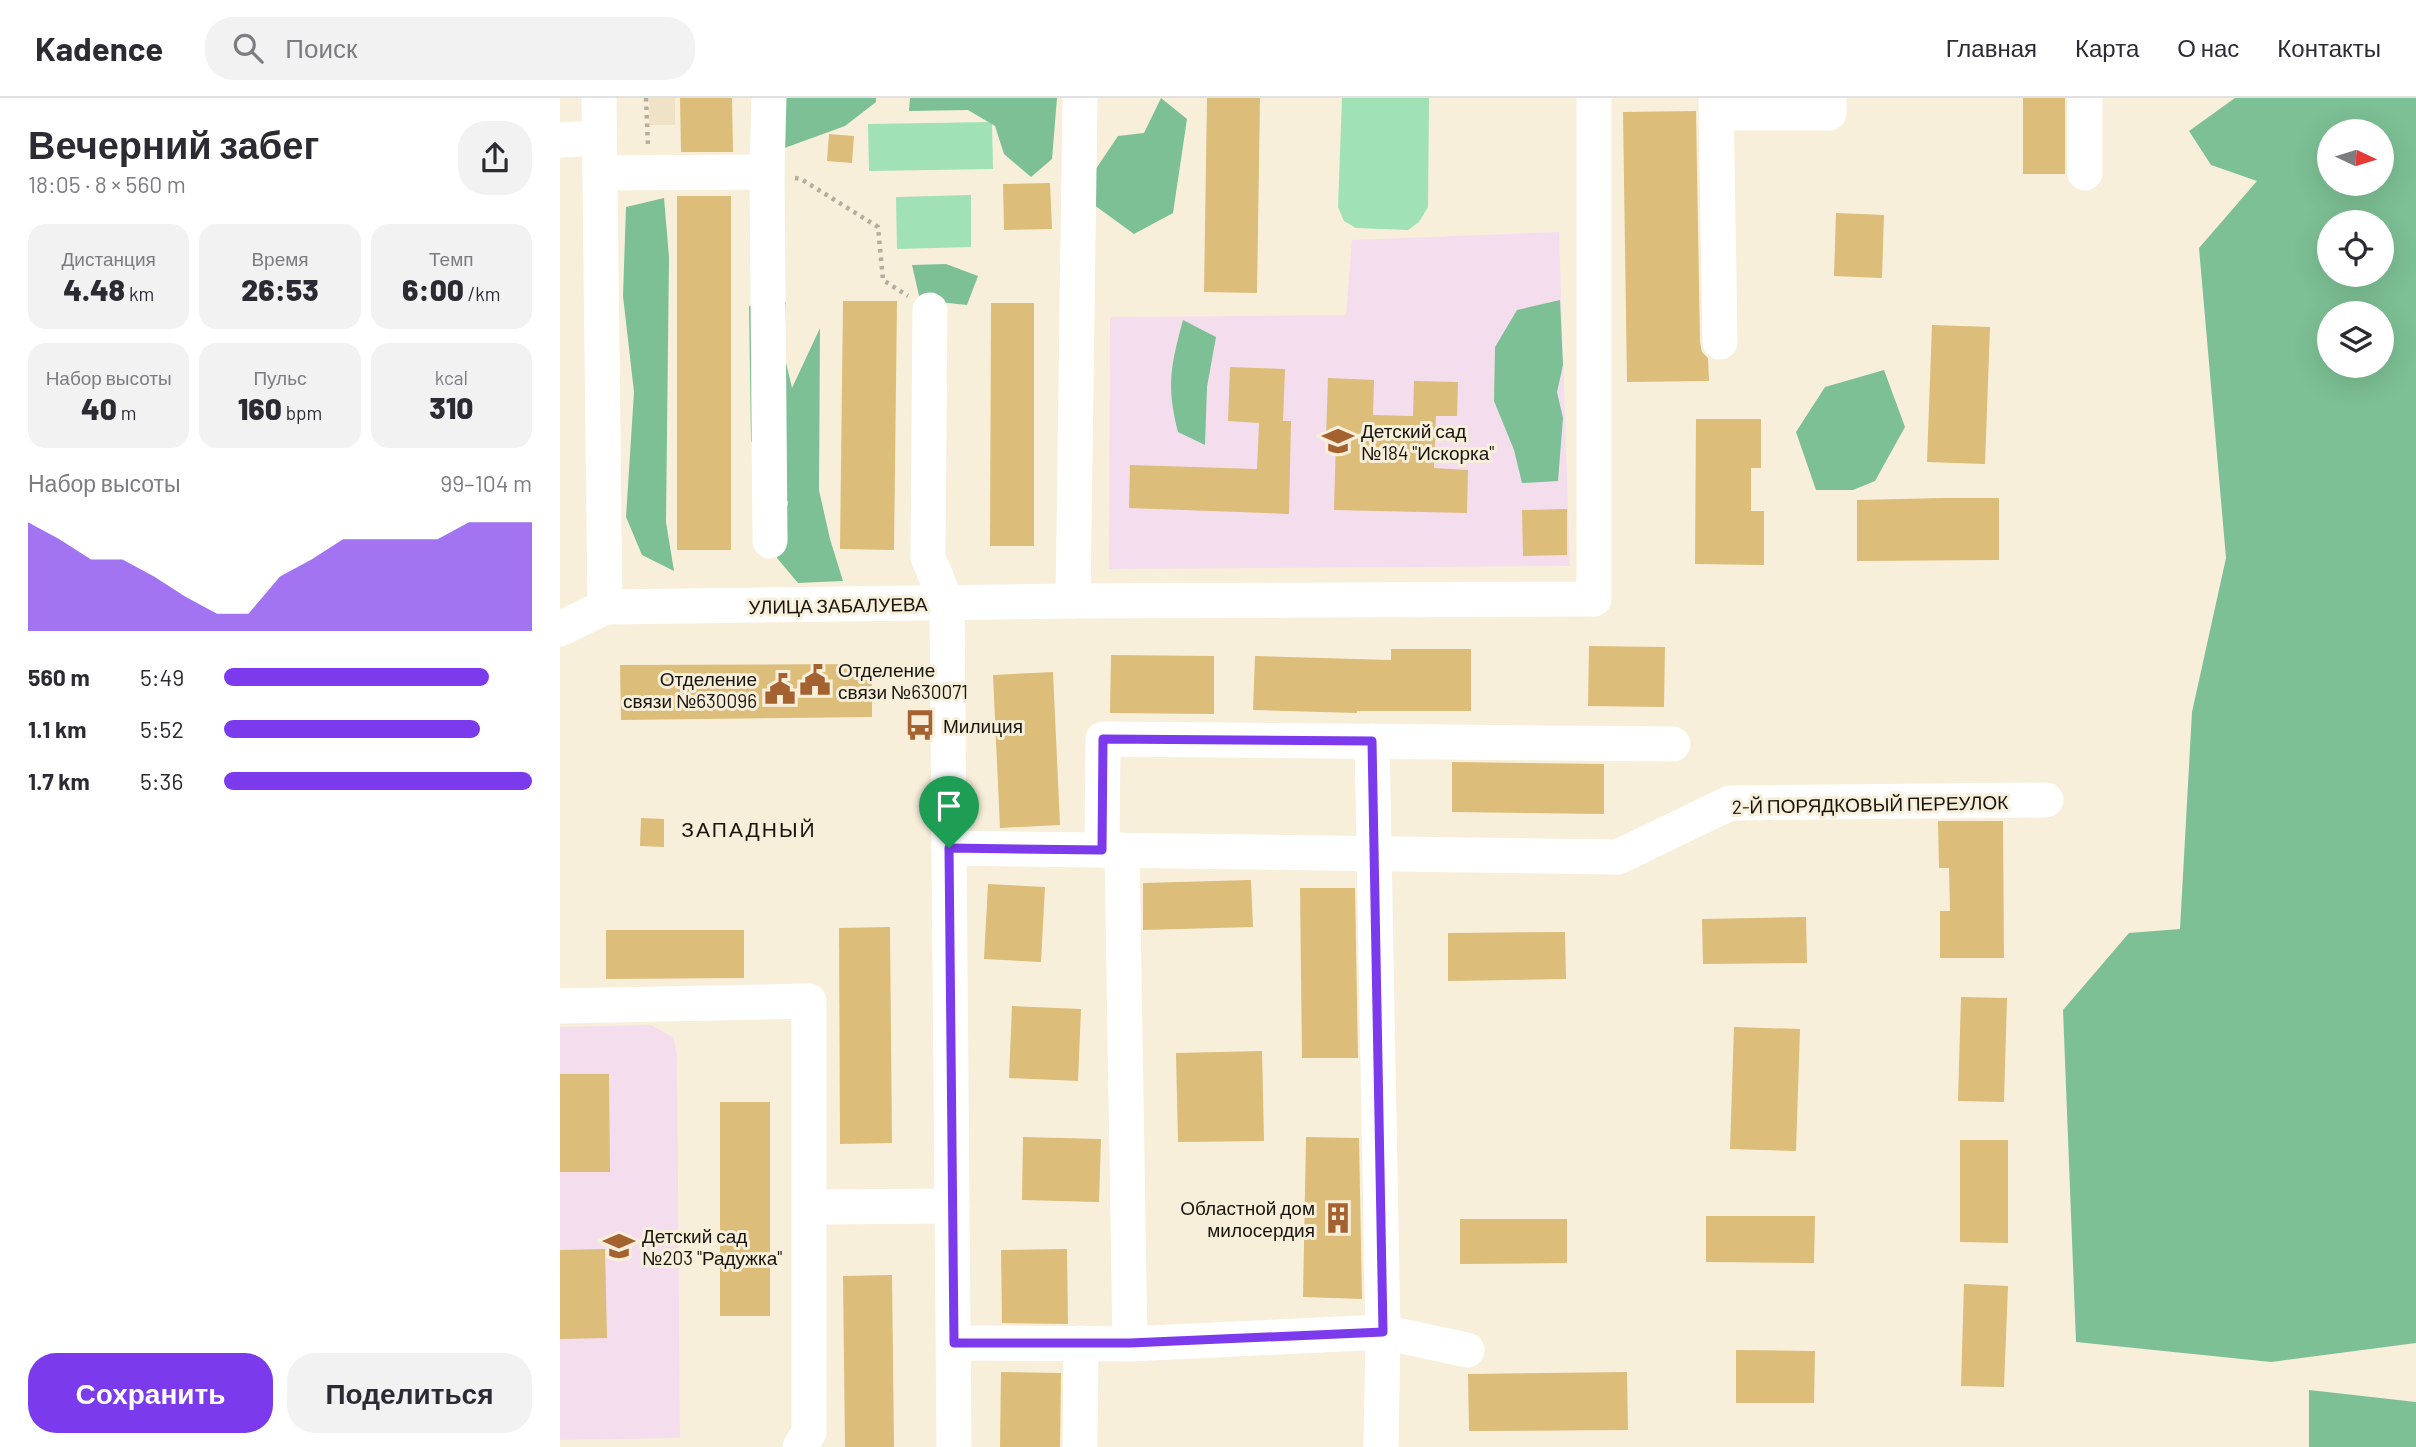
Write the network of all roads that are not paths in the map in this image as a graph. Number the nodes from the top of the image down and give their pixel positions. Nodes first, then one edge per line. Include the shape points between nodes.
1 (599, 98) edge
2 (769, 98) edge
3 (1080, 98) edge
4 (1594, 98) edge
5 (1829, 98) edge
6 (2085, 98) edge
7 (1716, 105) edge
8 (599, 138) junction
9 (560, 139) edge
10 (767, 172) junction
11 (600, 173) junction
12 (2085, 173) dead end
13 (930, 310) road end
14 (1720, 342) dead end
15 (770, 541) dead end
16 (1073, 601) junction
17 (947, 604) junction
18 (605, 607) junction
19 (560, 629) edge
20 (1372, 741) junction
21 (1673, 744) dead end
22 (2046, 800) dead end
23 (949, 848) junction
24 (1112, 850) junction
25 (1375, 854) junction
26 (560, 1006) edge
27 (952, 1206) junction
28 (810, 1208) junction
29 (1383, 1332) junction
30 (954, 1343) junction
31 (1081, 1343) junction
32 (1130, 1343) junction
33 (1466, 1350) dead end
34 (800, 1447) edge
35 (954, 1447) edge
36 (1080, 1447) edge
37 (1381, 1447) edge

1 - 8 street
2 - 10 street
3 - 16 street
4 - 16 street via 1594,599
5 - 7 street via 1829,113
6 - 12 street
7 - 14 street
8 - 9 street
8 - 11 street
10 - 11 street
10 - 15 street
11 - 18 street
13 - 17 street via 928,557
16 - 17 street
17 - 18 street, УЛИЦА ЗАБАЛУЕВА
17 - 23 street, УЛИЦА ЗАБАЛУЕВА
18 - 19 street
20 - 21 street
20 - 24 street via 1103,739
20 - 25 street
22 - 25 street, 2-Й ПОРЯДКОВЫЙ ПЕРЕУЛОК via 1730,803 1618,857
23 - 24 street, 2-Й ПОРЯДКОВЫЙ ПЕРЕУЛОК
23 - 27 street, УЛИЦА ЗАБАЛУЕВА
24 - 25 street, 2-Й ПОРЯДКОВЫЙ ПЕРЕУЛОК
24 - 32 street
25 - 29 street
26 - 28 street via 809,1001
27 - 28 street
27 - 30 street, УЛИЦА ЗАБАЛУЕВА
28 - 34 street via 808,1432
29 - 32 street
29 - 33 street
29 - 37 street
30 - 31 street
30 - 35 street, УЛИЦА ЗАБАЛУЕВА
31 - 32 street
31 - 36 street

